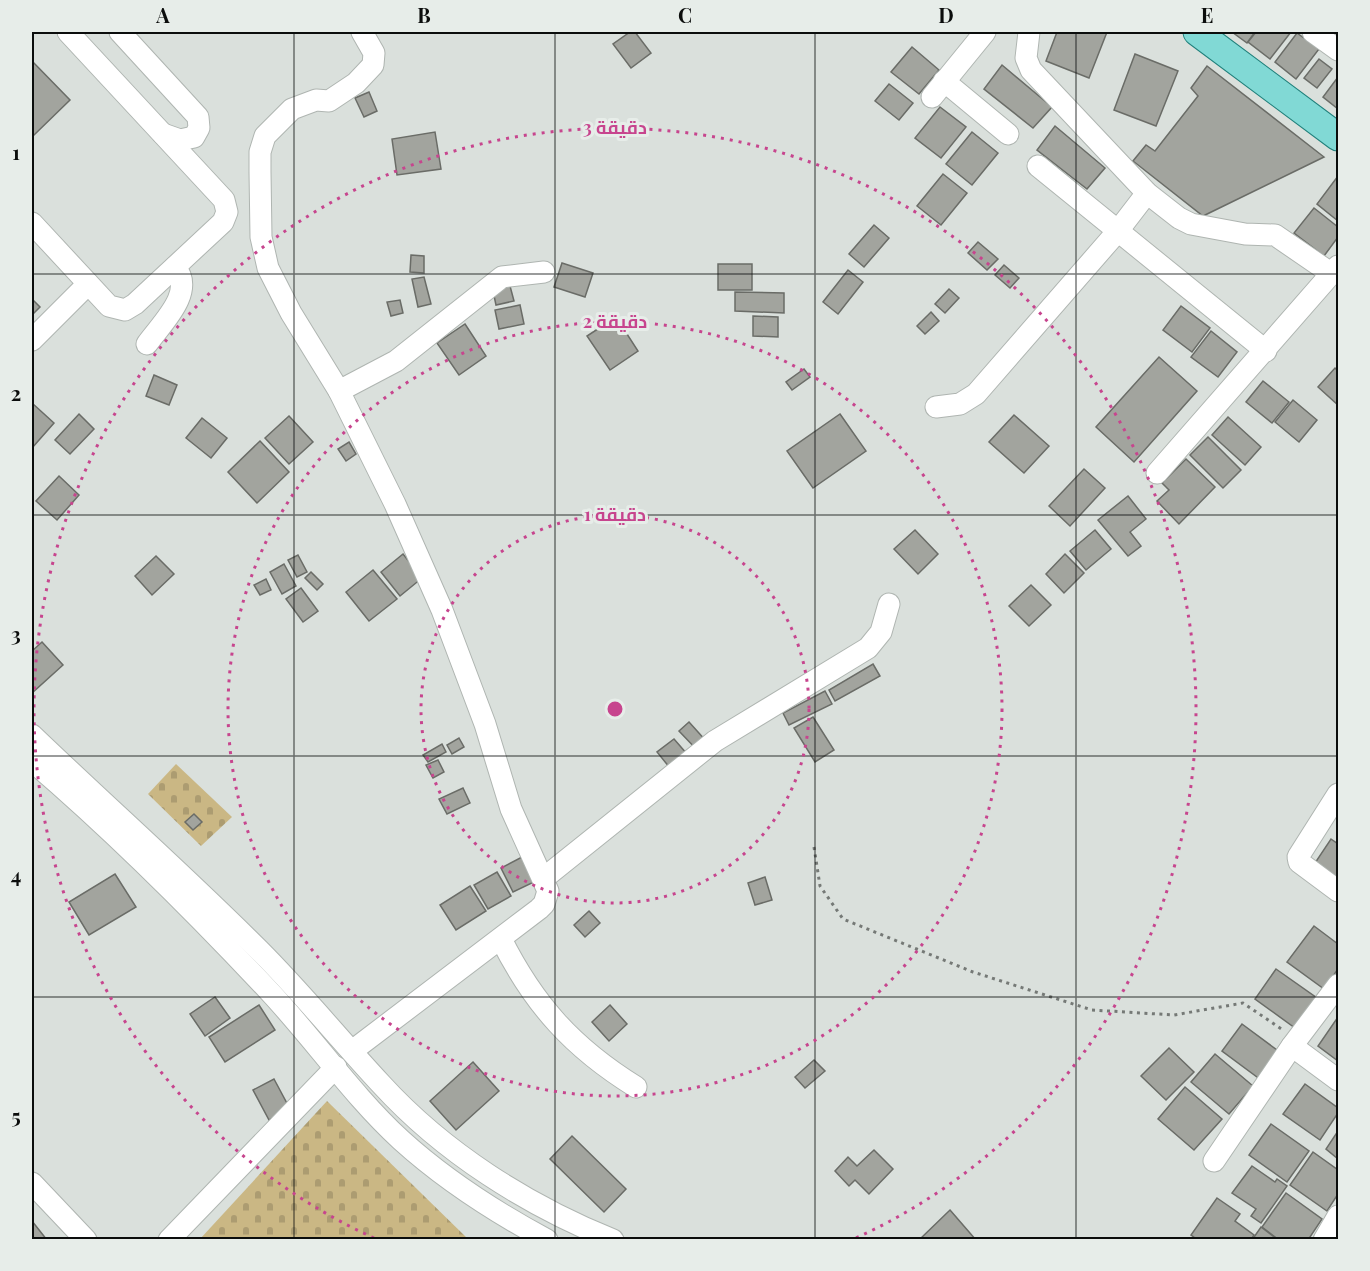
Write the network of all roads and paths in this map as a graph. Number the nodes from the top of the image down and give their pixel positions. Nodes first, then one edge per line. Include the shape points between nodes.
1 (68, 32) edge
2 (120, 32) edge
3 (362, 32) edge
4 (985, 32) edge
5 (1029, 32) edge
6 (1197, 32) edge
7 (1313, 32) edge
8 (1338, 50) edge
9 (163, 134) junction
10 (1008, 134) dead end
11 (194, 137) junction
12 (1338, 137) edge
13 (191, 165) junction
14 (1038, 166) dead end
15 (1147, 193) junction
16 (32, 223) edge
17 (1117, 232) junction
18 (175, 267) junction
19 (1335, 270) edge
20 (544, 272) dead end
21 (88, 284) junction
22 (32, 340) edge
23 (147, 344) dead end
24 (1266, 351) junction
25 (339, 391) junction
26 (936, 407) dead end
27 (1157, 473) dead end
28 (889, 604) dead end
29 (32, 735) edge
30 (32, 761) edge
31 (1338, 794) edge
32 (814, 847) dead end
33 (544, 878) junction
34 (1338, 891) edge
35 (501, 939) junction
36 (1338, 985) edge
37 (1295, 1042) junction
38 (352, 1051) junction
39 (336, 1067) junction
40 (1338, 1080) edge
41 (636, 1087) dead end
42 (1214, 1161) dead end
43 (32, 1183) edge
44 (1338, 1216) edge
45 (585, 1234) edge
46 (86, 1239) edge
47 (169, 1239) edge
48 (547, 1239) edge
49 (613, 1239) edge
50 (1324, 1239) edge

1 - 9 street
2 - 11 street via 195,112 199,123
3 - 25 street via 374,52 373,65 356,83 329,101 316,100 292,109 265,136 260,152 261,237 268,268
4 - 10 street via 938,89
5 - 15 street via 1026,58 1031,70
6 - 12 main road
7 - 8 street
9 - 11 street via 180,140
9 - 13 street
11 - 13 street
13 - 18 street via 224,200 227,212 223,222
14 - 17 street
15 - 17 street
15 - 19 street via 1191,224 1275,235
16 - 21 street
17 - 24 street
17 - 26 street via 976,394 960,404
18 - 21 street via 125,310 109,306
18 - 23 street via 183,279 182,292
19 - 24 street
20 - 25 street via 502,277 396,361
21 - 22 street
24 - 27 street
25 - 33 street via 396,504 442,609 485,724 511,809
28 - 33 street via 881,632 868,648 715,741
29 - 38 street via 216,907 310,1002
30 - 39 street via 200,920
31 - 34 street via 1298,857 1299,862
32 - 37 path via 820,886 843,919 866,930 973,972 1092,1010 1174,1015 1243,1003
33 - 35 street via 548,891 544,904
35 - 38 street
35 - 41 street via 516,969 556,1024 598,1062
36 - 37 street
37 - 40 street
37 - 42 street
38 - 45 street via 406,1110 460,1154
39 - 47 street
39 - 48 street via 399,1138 426,1162 484,1204
43 - 46 street
44 - 50 street
45 - 49 street

